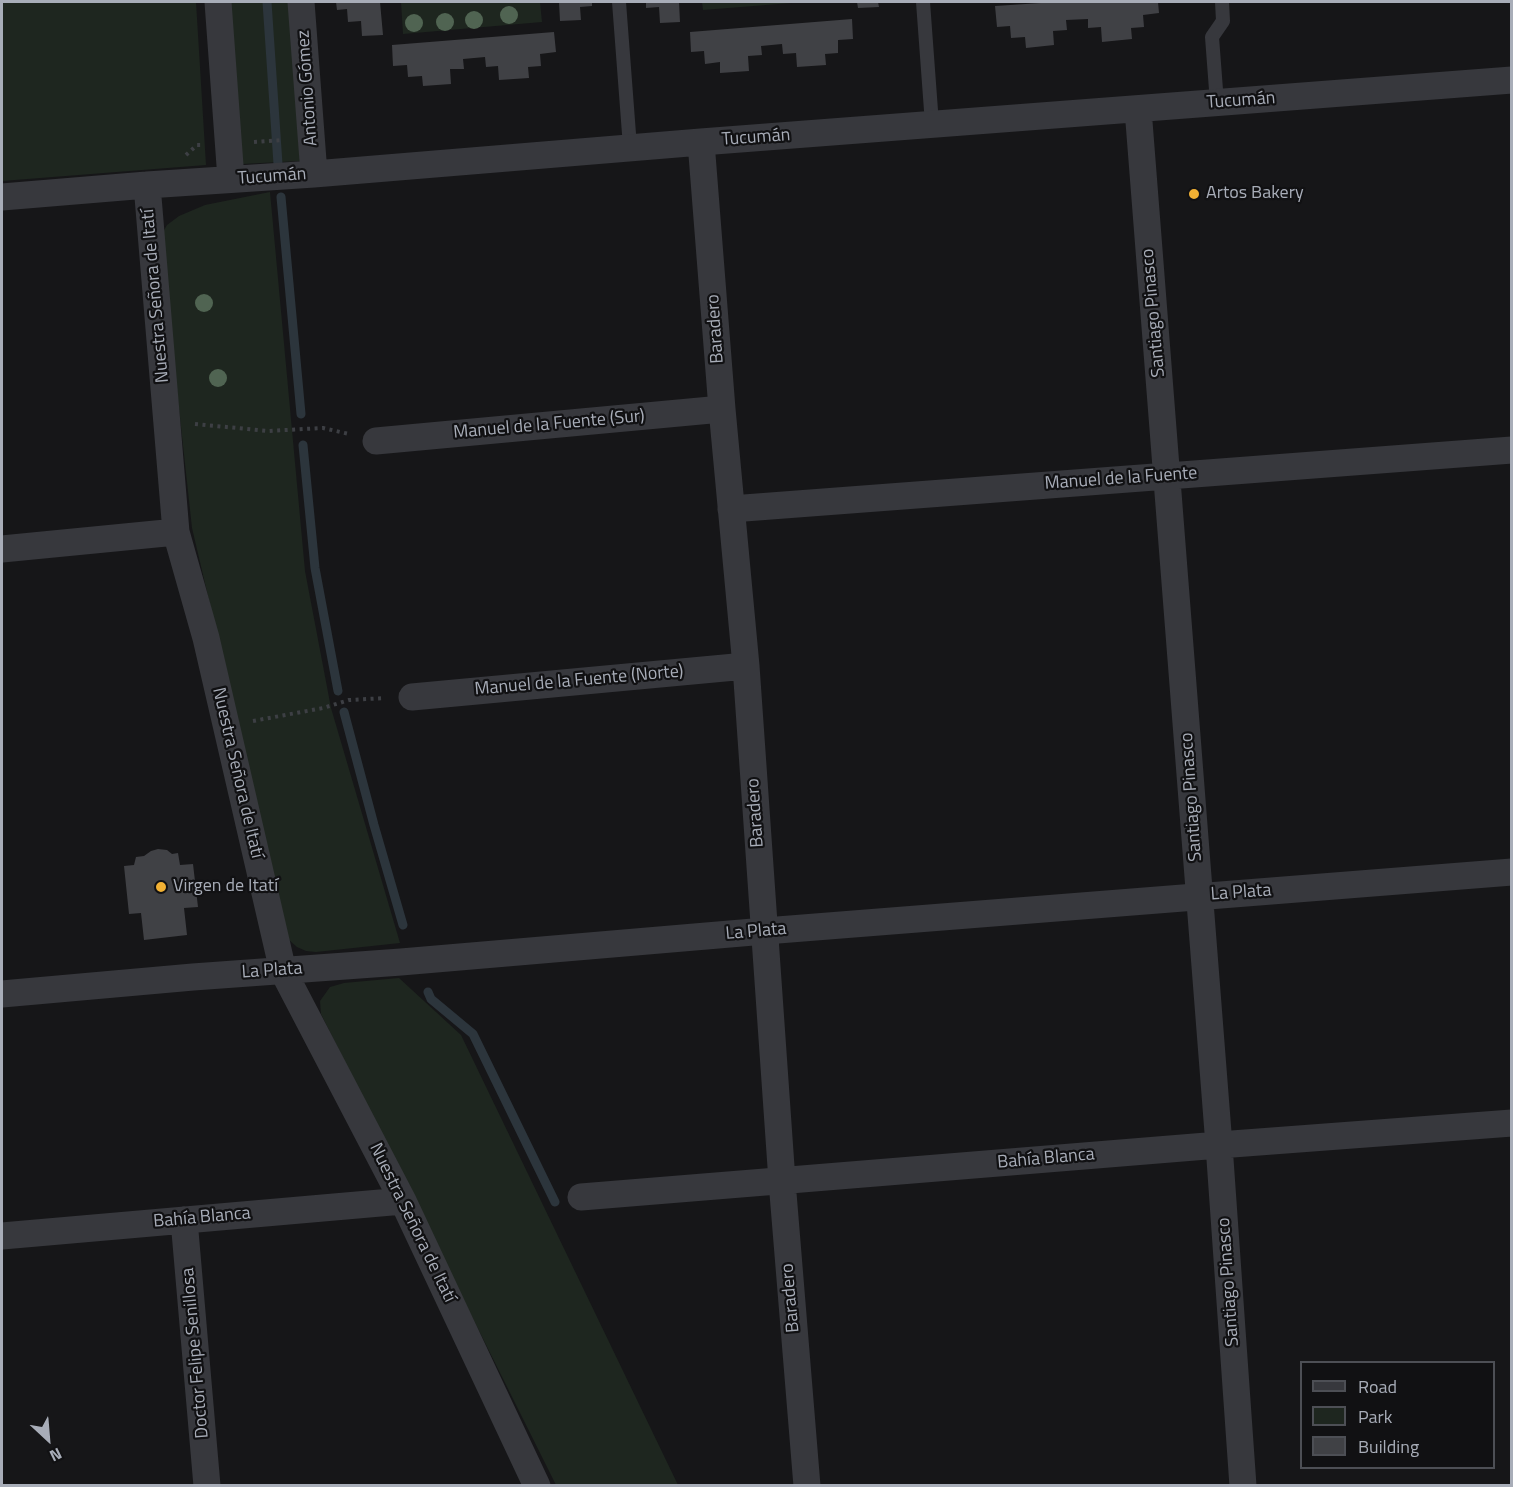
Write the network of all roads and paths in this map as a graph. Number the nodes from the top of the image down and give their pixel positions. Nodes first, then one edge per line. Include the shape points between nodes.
1 (218, 2) edge
2 (301, 2) edge
3 (619, 2) edge
4 (923, 2) edge
5 (1222, 2) edge
6 (1512, 80) edge
7 (1217, 103) junction
8 (1138, 109) junction
9 (932, 124) junction
10 (287, 139) dead end
11 (266, 141) dead end
12 (701, 142) junction
13 (630, 147) junction
14 (314, 174) junction
15 (231, 180) junction
16 (147, 185) junction
17 (2, 198) edge
18 (722, 409) junction
19 (167, 427) junction
20 (376, 441) joint
21 (1512, 450) edge
22 (1167, 475) junction
23 (731, 509) junction
24 (176, 532) junction
25 (2, 549) edge
26 (746, 666) junction
27 (412, 697) joint
28 (226, 725) junction
29 (1512, 872) edge
30 (1199, 896) junction
31 (765, 931) junction
32 (283, 971) junction
33 (2, 994) edge
34 (1512, 1123) edge
35 (1219, 1145) junction
36 (782, 1181) junction
37 (580, 1197) dead end
38 (403, 1201) junction
39 (184, 1220) junction
40 (2, 1236) edge
41 (207, 1485) edge
42 (537, 1485) edge
43 (807, 1485) edge
44 (1243, 1485) edge

1 - 15 street
2 - 14 street, Antonio Gómez
3 - 13 lane
4 - 9 lane
5 - 7 lane via 1223,21 1212,37
6 - 7 street, Tucumán
7 - 8 street, Tucumán
8 - 9 street, Tucumán
8 - 22 street, Santiago Pinasco
9 - 12 street, Tucumán
10 - 11 path
12 - 13 street, Tucumán
12 - 18 street, Baradero
13 - 14 street, Tucumán
14 - 15 street, Tucumán
15 - 16 street, Tucumán
16 - 17 street, Tucumán
16 - 19 street, Nuestra Señora de Itatí
18 - 20 street, Manuel de la Fuente (Sur)
18 - 23 street, Baradero
19 - 20 path via 194,424 268,431 323,428
19 - 24 street, Nuestra Señora de Itatí
21 - 22 street, Manuel de la Fuente
22 - 23 street, Manuel de la Fuente
22 - 30 street, Santiago Pinasco
23 - 26 street, Baradero
24 - 25 street
24 - 28 street, Nuestra Señora de Itatí
26 - 27 street, Manuel de la Fuente (Norte)
26 - 31 street, Baradero
27 - 28 path via 349,700
28 - 32 street, Nuestra Señora de Itatí
29 - 30 street, La Plata
30 - 31 street, La Plata
30 - 35 street, Santiago Pinasco
31 - 32 street, La Plata
31 - 36 street, Baradero
32 - 33 street, La Plata
32 - 38 street, Nuestra Señora de Itatí
34 - 35 street, Bahía Blanca
35 - 36 street, Bahía Blanca
35 - 44 street, Santiago Pinasco
36 - 37 street, Bahía Blanca
36 - 43 street, Baradero
38 - 39 street, Bahía Blanca
38 - 42 street, Nuestra Señora de Itatí
39 - 40 street, Bahía Blanca
39 - 41 street, Doctor Felipe Senillosa

